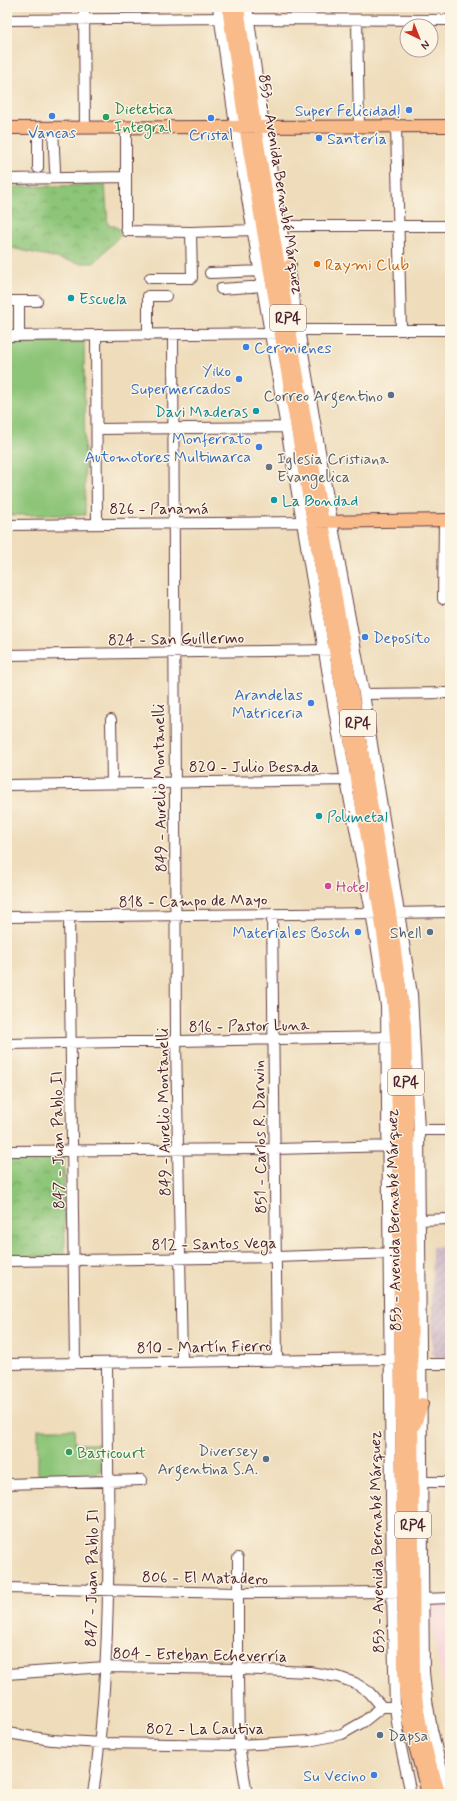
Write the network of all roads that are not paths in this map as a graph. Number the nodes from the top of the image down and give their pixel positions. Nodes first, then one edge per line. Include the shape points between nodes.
1 (84, 7) edge
2 (218, 7) edge
3 (238, 7) edge
4 (247, 7) edge
5 (226, 14) edge
6 (249, 19) junction
7 (7, 20) edge
8 (85, 20) junction
9 (357, 20) junction
10 (450, 20) edge
11 (250, 126) junction
12 (359, 126) junction
13 (396, 126) junction
14 (450, 126) edge
15 (85, 127) junction
16 (126, 127) junction
17 (7, 128) edge
18 (38, 128) junction
19 (53, 128) junction
20 (38, 168) dead end
21 (55, 170) dead end
22 (126, 177) junction
23 (7, 179) edge
24 (282, 226) junction
25 (450, 226) edge
26 (400, 227) junction
27 (254, 230) junction
28 (191, 232) junction
29 (290, 265) junction
30 (261, 272) junction
31 (210, 273) dead end
32 (150, 278) dead end
33 (282, 285) junction
34 (263, 286) junction
35 (221, 289) dead end
36 (166, 296) dead end
37 (19, 300) junction
38 (7, 301) edge
39 (37, 301) dead end
40 (401, 328) junction
41 (300, 330) junction
42 (450, 330) edge
43 (276, 333) junction
44 (148, 335) junction
45 (173, 335) junction
46 (7, 336) edge
47 (19, 336) junction
48 (96, 336) junction
49 (287, 427) junction
50 (98, 429) junction
51 (173, 429) junction
52 (447, 520) edge
53 (317, 522) junction
54 (173, 523) junction
55 (97, 524) junction
56 (7, 525) edge
57 (443, 599) dead end
58 (334, 649) junction
59 (173, 654) junction
60 (7, 655) edge
61 (450, 693) edge
62 (364, 694) junction
63 (111, 720) dead end
64 (351, 780) junction
65 (174, 782) junction
66 (112, 783) junction
67 (7, 785) edge
68 (450, 912) edge
69 (385, 913) junction
70 (272, 914) junction
71 (176, 915) junction
72 (69, 916) junction
73 (7, 917) edge
74 (413, 1006) junction
75 (405, 1025) junction
76 (392, 1037) junction
77 (176, 1041) junction
78 (273, 1041) junction
79 (70, 1042) junction
80 (7, 1044) edge
81 (419, 1130) junction
82 (450, 1130) edge
83 (393, 1146) junction
84 (275, 1149) junction
85 (178, 1150) junction
86 (72, 1151) junction
87 (7, 1152) edge
88 (450, 1219) edge
89 (420, 1220) junction
90 (405, 1253) junction
91 (276, 1257) junction
92 (73, 1259) junction
93 (181, 1259) junction
94 (7, 1261) edge
95 (395, 1359) junction
96 (182, 1361) junction
97 (277, 1361) junction
98 (76, 1363) junction
99 (107, 1363) junction
100 (7, 1364) edge
101 (421, 1364) junction
102 (450, 1364) edge
103 (422, 1404) junction
104 (412, 1430) junction
105 (142, 1480) dead end
106 (107, 1482) junction
107 (421, 1482) junction
108 (450, 1482) edge
109 (7, 1484) edge
110 (238, 1558) dead end
111 (7, 1588) edge
112 (108, 1590) junction
113 (397, 1592) junction
114 (238, 1593) junction
115 (450, 1598) edge
116 (423, 1599) junction
117 (105, 1667) junction
118 (238, 1668) junction
119 (7, 1674) edge
120 (382, 1707) junction
121 (395, 1707) junction
122 (7, 1732) edge
123 (101, 1743) junction
124 (239, 1745) junction
125 (450, 1793) edge
126 (93, 1794) edge
127 (247, 1794) edge
128 (411, 1794) edge
129 (428, 1794) edge
130 (440, 1794) edge

1 - 8 street
2 - 5 street, 853 - Avenida Bernabé Márquez
3 - 11 main road, 853 - Avenida Bernabé Márquez / RP4
4 - 6 street, 853 - Avenida Bernabé Márquez
5 - 8 street
5 - 11 main road, 853 - Avenida Bernabé Márquez / RP4
6 - 9 street
6 - 11 street, 853 - Avenida Bernabé Márquez
7 - 8 street
8 - 15 street
9 - 10 street
9 - 12 street
11 - 12 main road
11 - 16 main road
11 - 24 street, 853 - Avenida Bernabé Márquez
11 - 27 street, 853 - Avenida Bernabé Márquez
11 - 33 main road, 853 - Avenida Bernabé Márquez / RP4
11 - 43 main road, 853 - Avenida Bernabé Márquez / RP4
12 - 13 main road
13 - 14 main road
13 - 26 street
15 - 16 main road
15 - 19 main road
16 - 22 street
17 - 18 main road
18 - 19 main road
18 - 20 street
19 - 21 street
22 - 23 street
22 - 28 street via 127,231
24 - 26 street
24 - 29 street, 853 - Avenida Bernabé Márquez
25 - 26 street
26 - 40 street
27 - 28 street
27 - 30 street, 853 - Avenida Bernabé Márquez
28 - 32 street via 192,278
29 - 33 main road
29 - 41 street, 853 - Avenida Bernabé Márquez
30 - 31 street
30 - 34 street, 853 - Avenida Bernabé Márquez
33 - 53 main road, 853 - Avenida Bernabé Márquez / RP4
34 - 35 street
34 - 43 street, 853 - Avenida Bernabé Márquez
36 - 44 street via 148,296
37 - 38 street
37 - 39 street
37 - 47 street
40 - 41 street
40 - 42 street
41 - 53 street, 853 - Avenida Bernabé Márquez
43 - 45 street
43 - 49 street, 853 - Avenida Bernabé Márquez
43 - 53 main road, 853 - Avenida Bernabé Márquez / RP4
44 - 45 street
44 - 48 street
45 - 51 street, 849 - Aurelio Montanelli
46 - 47 street
47 - 48 street
48 - 50 street
49 - 51 street
49 - 53 street, 853 - Avenida Bernabé Márquez
50 - 51 street
50 - 55 street
51 - 54 street, 849 - Aurelio Montanelli
52 - 53 main road
52 - 57 street
53 - 54 street, 826 - Panamá
53 - 58 main road, 853 - Avenida Bernabé Márquez / RP4
53 - 62 street, 853 - Avenida Bernabé Márquez
54 - 55 street, 826 - Panamá
54 - 59 street, 849 - Aurelio Montanelli
55 - 56 street, 826 - Panamá
58 - 59 street, 824 - San Guillermo
58 - 64 main road, 853 - Avenida Bernabé Márquez / RP4
58 - 69 main road, 853 - Avenida Bernabé Márquez / RP4
59 - 60 street, 824 - San Guillermo
59 - 65 street, 849 - Aurelio Montanelli
61 - 62 street
62 - 69 street, 853 - Avenida Bernabé Márquez
63 - 66 street
64 - 65 street, 820 - Julio Besada
64 - 69 main road, 853 - Avenida Bernabé Márquez / RP4
65 - 66 street, 820 - Julio Besada
65 - 71 street, 849 - Aurelio Montanelli
66 - 67 street, 820 - Julio Besada
68 - 69 street, 818 - Campo de Mayo
69 - 70 street, 818 - Campo de Mayo
69 - 74 street, 853 - Avenida Bernabé Márquez
69 - 75 main road, 853 - Avenida Bernabé Márquez / RP4
69 - 76 main road, 853 - Avenida Bernabé Márquez / RP4
70 - 71 street, 818 - Campo de Mayo
70 - 78 street, 851 - Carlos R. Darwin
71 - 72 street, 818 - Campo de Mayo
71 - 77 street, 849 - Aurelio Montanelli
72 - 73 street, 818 - Campo de Mayo
72 - 79 street, 847 - Juan Pablo II
74 - 75 main road
74 - 81 street, 853 - Avenida Bernabé Márquez
75 - 90 main road, 853 - Avenida Bernabé Márquez / RP4
76 - 78 street, 816 - Pastor Luna
76 - 83 main road, 853 - Avenida Bernabé Márquez / RP4
77 - 78 street, 816 - Pastor Luna
77 - 79 street, 816 - Pastor Luna
77 - 85 street, 849 - Aurelio Montanelli
78 - 84 street, 851 - Carlos R. Darwin
79 - 80 street, 816 - Pastor Luna
79 - 86 street, 847 - Juan Pablo II
81 - 82 street
81 - 89 street, 853 - Avenida Bernabé Márquez
83 - 84 street
83 - 90 main road, 853 - Avenida Bernabé Márquez / RP4
84 - 85 street
84 - 91 street, 851 - Carlos R. Darwin
85 - 86 street
85 - 93 street, 849 - Aurelio Montanelli
86 - 87 street
86 - 92 street, 847 - Juan Pablo II
88 - 89 street
89 - 90 street, 853 - Avenida Bernabé Márquez
90 - 91 street, 812 - Santos Vega
90 - 95 main road, 853 - Avenida Bernabé Márquez / RP4
90 - 101 street, 853 - Avenida Bernabé Márquez
90 - 104 main road, 853 - Avenida Bernabé Márquez / RP4
91 - 93 street, 812 - Santos Vega
91 - 97 street, 851 - Carlos R. Darwin
92 - 93 street, 812 - Santos Vega
92 - 94 street, 812 - Santos Vega
92 - 98 street, 847 - Juan Pablo II
93 - 96 street, 849 - Aurelio Montanelli
95 - 97 street, 810 - Martín Fierro
95 - 113 main road, 853 - Avenida Bernabé Márquez / RP4
96 - 97 street, 810 - Martín Fierro
96 - 99 street, 810 - Martín Fierro
98 - 99 street, 810 - Martín Fierro
98 - 100 street, 810 - Martín Fierro
99 - 106 street, 847 - Juan Pablo II
101 - 102 street
101 - 103 street, 853 - Avenida Bernabé Márquez
103 - 104 main road
103 - 107 street, 853 - Avenida Bernabé Márquez
104 - 130 main road, 853 - Avenida Bernabé Márquez / RP4 via 414,1684 425,1747
105 - 106 street
106 - 109 street
106 - 112 street, 847 - Juan Pablo II
107 - 108 street
107 - 116 street, 853 - Avenida Bernabé Márquez
110 - 114 street
111 - 112 street, 806 - El Matadero
112 - 114 street, 806 - El Matadero
112 - 117 street, 847 - Juan Pablo II
113 - 114 street, 806 - El Matadero
113 - 121 street, 853 - Avenida Bernabé Márquez
113 - 129 main road, 853 - Avenida Bernabé Márquez / RP4 via 405,1698 413,1740
114 - 118 street
115 - 116 street
116 - 125 street, 853 - Avenida Bernabé Márquez via 426,1698 436,1748
117 - 118 street, 804 - Esteban Echeverría
117 - 119 street, 804 - Esteban Echeverría
117 - 123 street, 847 - Juan Pablo II
118 - 120 street, 804 - Esteban Echeverría via 310,1672 338,1677 363,1688
118 - 124 street
120 - 121 street
120 - 124 street, 802 - La Cautiva via 354,1728 330,1738
121 - 128 street, 853 - Avenida Bernabé Márquez
122 - 123 street, 802 - La Cautiva via 52,1740
123 - 124 street, 802 - La Cautiva
123 - 126 street, 847 - Juan Pablo II
124 - 127 street

